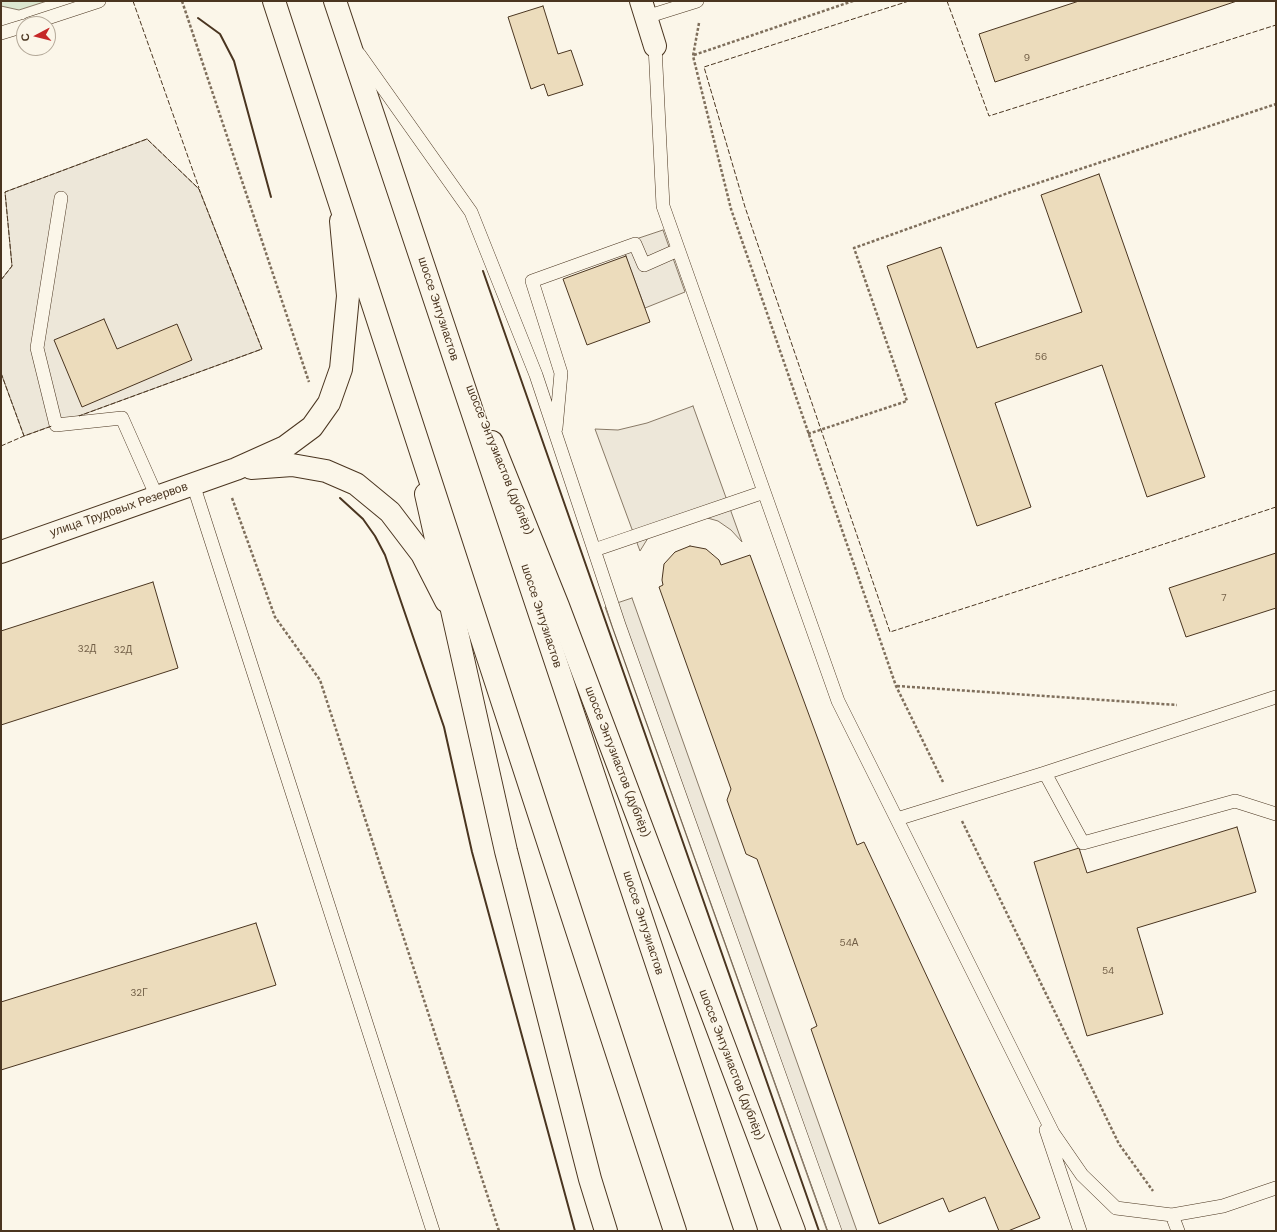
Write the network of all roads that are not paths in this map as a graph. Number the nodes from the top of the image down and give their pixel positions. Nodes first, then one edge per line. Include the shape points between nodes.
1 (99, 1) edge
2 (274, 1) edge
3 (335, 1) edge
4 (696, 1) edge
5 (644, 9) edge
6 (54, 16) edge
7 (16, 28) edge
8 (1, 33) edge
9 (347, 37) junction
10 (655, 46) joint
11 (61, 198) dead end
12 (338, 198) junction
13 (678, 250) junction
14 (433, 296) junction
15 (406, 402) junction
16 (555, 433) junction
17 (230, 471) junction
18 (193, 484) junction
19 (764, 492) junction
20 (157, 497) junction
21 (594, 550) junction
22 (1, 552) edge
23 (453, 614) junction
24 (1276, 697) edge
25 (1045, 773) junction
26 (1276, 814) edge
27 (897, 819) junction
28 (1033, 1093) junction
29 (1276, 1188) edge
30 (1172, 1215) junction
31 (433, 1231) edge
32 (606, 1231) edge
33 (676, 1231) edge
34 (746, 1231) edge
35 (794, 1231) edge
36 (835, 1231) edge
37 (1080, 1231) edge
38 (1178, 1231) edge

1 - 6 lane
2 - 12 main road
3 - 9 main road, шоссе Энтузиастов
4 - 5 lane
5 - 10 main road
7 - 8 lane
9 - 14 main road, шоссе Энтузиастов
9 - 16 lane via 471,212 536,375
10 - 13 lane via 663,206
11 - 20 lane via 37,348 56,425 122,418
12 - 15 main road
12 - 17 main road, улица Трудовых Резервов via 348,296 341,369 329,403 312,427 285,447
13 - 16 lane via 644,265 635,244 532,282 561,372
13 - 19 lane
14 - 34 main road, шоссе Энтузиастов
14 - 35 main road, шоссе Энтузиастов (дублёр) via 558,606
15 - 23 main road
15 - 33 main road
16 - 21 lane
17 - 18 main road, улица Трудовых Резервов
17 - 23 main road, улица Трудовых Резервов via 292,465 326,471 356,484 390,512 422,554
18 - 20 main road, улица Трудовых Резервов
18 - 31 lane
19 - 21 lane
19 - 27 lane via 838,701
20 - 22 main road, улица Трудовых Резервов
21 - 36 lane
23 - 32 main road via 506,851 590,1179
24 - 25 lane
25 - 26 lane via 1083,843 1235,801
25 - 27 lane
27 - 28 lane
28 - 30 lane via 1053,1132 1082,1175 1116,1208
28 - 37 lane
29 - 30 lane via 1223,1206
30 - 38 lane

